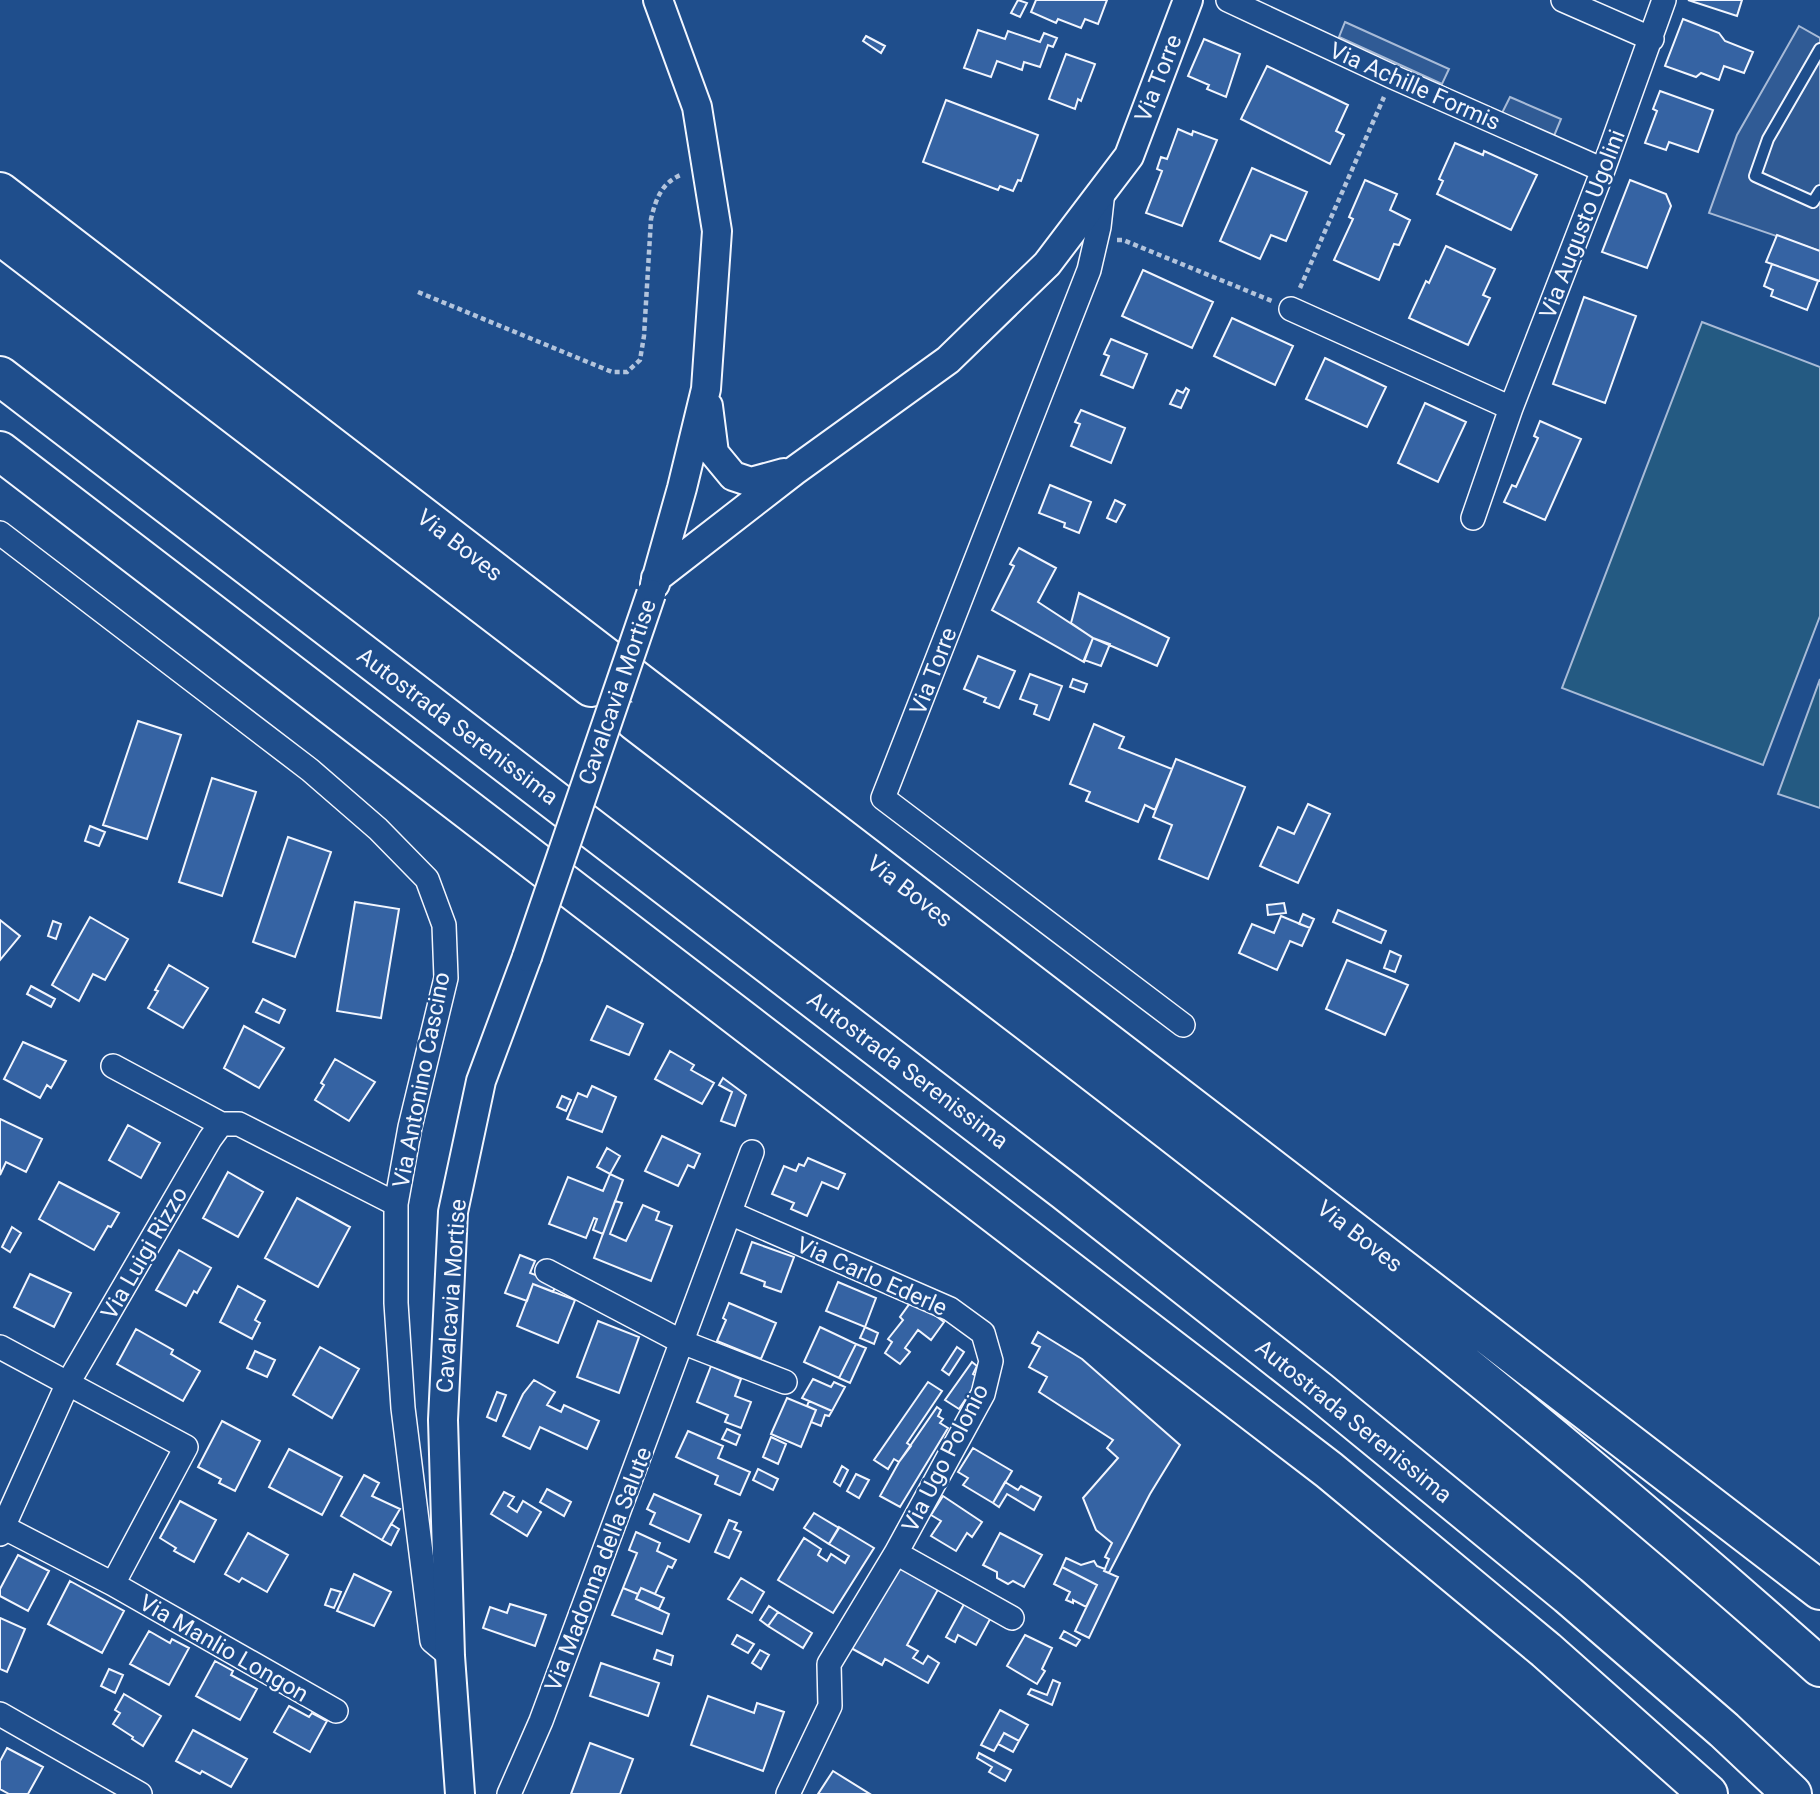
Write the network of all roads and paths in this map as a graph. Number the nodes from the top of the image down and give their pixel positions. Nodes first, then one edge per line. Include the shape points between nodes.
1 (658, 0) edge
2 (1188, 0) edge
3 (1228, 0) edge
4 (1563, 0) edge
5 (1664, 0) edge
6 (1652, 39) junction
7 (1820, 49) edge
8 (1393, 77) junction
9 (1129, 156) joint
10 (707, 166) junction
11 (1603, 170) junction
12 (1103, 191) junction
13 (1820, 191) edge
14 (0, 192) edge
15 (1817, 204) edge
16 (0, 235) edge
17 (1112, 239) dead end
18 (418, 292) dead end
19 (1291, 309) junction
20 (0, 376) edge
21 (706, 389) junction
22 (1511, 408) junction
23 (0, 451) edge
24 (794, 471) junction
25 (1473, 518) dead end
26 (0, 533) edge
27 (654, 586) junction
28 (591, 687) dead end
29 (635, 721) dead end
30 (1183, 1025) dead end
31 (113, 1066) dead end
32 (221, 1125) junction
33 (752, 1152) dead end
34 (396, 1204) junction
35 (730, 1213) junction
36 (547, 1271) dead end
37 (682, 1342) junction
38 (0, 1347) edge
39 (991, 1361) joint
40 (785, 1382) dead end
41 (68, 1383) junction
42 (2, 1531) edge
43 (896, 1553) junction
44 (113, 1584) junction
45 (1820, 1590) edge
46 (1012, 1618) dead end
47 (450, 1656) junction
48 (1820, 1667) edge
49 (335, 1711) dead end
50 (0, 1714) edge
51 (140, 1794) edge
52 (460, 1794) edge
53 (509, 1794) edge
54 (789, 1794) edge
55 (1708, 1794) edge
56 (1792, 1794) edge

1 - 10 street, Cavalcavia Mortise via 697,107
2 - 9 street, Via Torre
3 - 8 street, Via Achille Formis
4 - 6 street
5 - 6 street, Via Augusto Ugolini
6 - 11 street, Via Augusto Ugolini
7 - 15 lane via 1768,139 1755,176
8 - 11 street, Via Achille Formis
8 - 19 path
9 - 12 street, Cavalcavia Mortise
10 - 18 path via 664,185 655,201 644,336 640,360 627,372 611,372
10 - 21 street, Cavalcavia Mortise via 717,231
11 - 22 street, Via Augusto Ugolini
12 - 24 street, Cavalcavia Mortise via 1047,264 948,360
12 - 30 street, Via Torre via 1089,270 883,798
13 - 15 lane
14 - 45 highway, Via Boves
16 - 28 highway, Via Boves
17 - 19 path
19 - 22 street
20 - 56 highway, Autostrada Serenissima via 1065,1191 1319,1391 1568,1595
21 - 24 street, Cavalcavia Mortise via 714,453 733,476 751,482
21 - 27 street, Cavalcavia Mortise
22 - 25 street, Via Augusto Ugolini
23 - 55 highway via 1329,1470 1546,1650
24 - 27 street, Cavalcavia Mortise
26 - 34 street, Via Antonino Cascino via 310,770 427,879 444,925 446,978
27 - 47 street, Cavalcavia Mortise, bridge via 481,1081 453,1212 443,1420
29 - 48 highway, Via Boves via 1279,1215 1645,1516
31 - 32 street
32 - 34 street via 239,1124
32 - 41 street, Via Luigi Rizzo
33 - 35 street, Via Madonna della Salute
34 - 47 street, Via Antonino Cascino via 403,1408 432,1641
35 - 37 street, Via Madonna della Salute
35 - 39 street, Via Carlo Ederle via 950,1310 983,1333
36 - 37 street
37 - 40 street
37 - 53 street, Via Madonna della Salute via 541,1721
38 - 41 street
39 - 43 street, Via Ugo Polonio via 983,1394
41 - 42 street, Via Luigi Rizzo
41 - 44 street, Via Manlio Longon via 186,1447
42 - 44 street, Via Manlio Longon
43 - 46 street, Via Ugo Polonio
43 - 54 street, Via Ugo Polonio via 830,1664 830,1706
44 - 49 street, Via Manlio Longon
47 - 52 street, Cavalcavia Mortise
50 - 51 street

